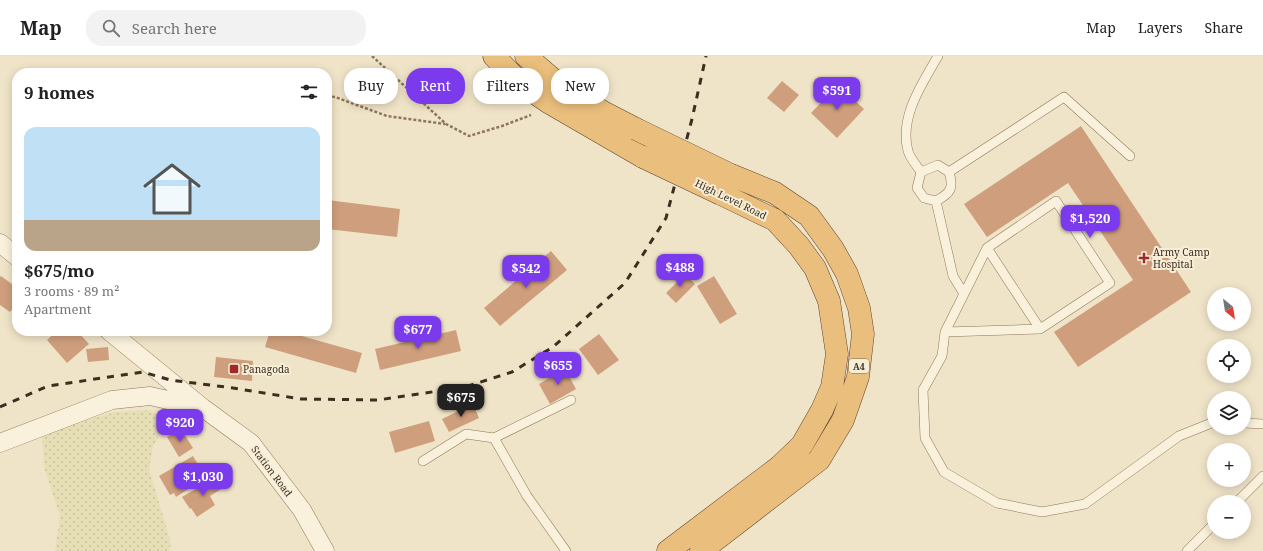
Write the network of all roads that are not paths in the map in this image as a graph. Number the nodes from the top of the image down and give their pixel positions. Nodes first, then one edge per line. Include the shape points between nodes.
1 (494, 56) edge
2 (526, 56) edge
3 (938, 56) edge
4 (1130, 156) dead end
5 (921, 172) junction
6 (949, 172) junction
7 (726, 185) junction
8 (936, 201) junction
9 (0, 243) edge
10 (987, 248) junction
11 (12, 253) edge
12 (964, 294) junction
13 (1040, 329) junction
14 (945, 332) junction
15 (115, 336) edge
16 (571, 400) dead end
17 (203, 408) junction
18 (1251, 423) edge
19 (1263, 424) edge
20 (1207, 425) edge
21 (494, 438) junction
22 (0, 442) edge
23 (423, 461) dead end
24 (1263, 476) edge
25 (1244, 495) edge
26 (1207, 531) edge
27 (325, 551) edge
28 (566, 551) edge
29 (668, 551) edge
30 (701, 551) edge
31 (1187, 551) edge

1 - 7 highway, High Level Road / A4, bridge via 520,83 548,102 643,157
2 - 7 highway, High Level Road / A4, bridge via 564,90 636,129
3 - 5 lane via 917,91 906,126 908,152
4 - 6 lane via 1064,97
5 - 6 lane via 938,165
5 - 8 lane via 917,188 924,198
6 - 8 lane via 952,184 947,195
7 - 29 highway, High Level Road / A4 via 775,220 815,268 829,301 837,354 832,387 802,445 779,467
7 - 30 highway, High Level Road / A4 via 774,193 809,216 847,274 859,308 863,334 858,377 846,413 819,460
8 - 12 lane via 953,276
9 - 11 street
10 - 12 lane
10 - 13 lane
10 - 13 lane via 1056,201 1110,283
12 - 14 lane
13 - 14 lane
14 - 20 lane via 942,356 923,390 925,438 944,472 997,503 1042,512 1085,504 1179,436
15 - 17 street, Station Road
16 - 21 lane
17 - 22 street via 150,396 112,400
17 - 27 street, Station Road via 251,443 302,510
18 - 19 lane
21 - 23 lane via 466,434
21 - 28 lane via 527,496
24 - 25 lane
26 - 31 lane

